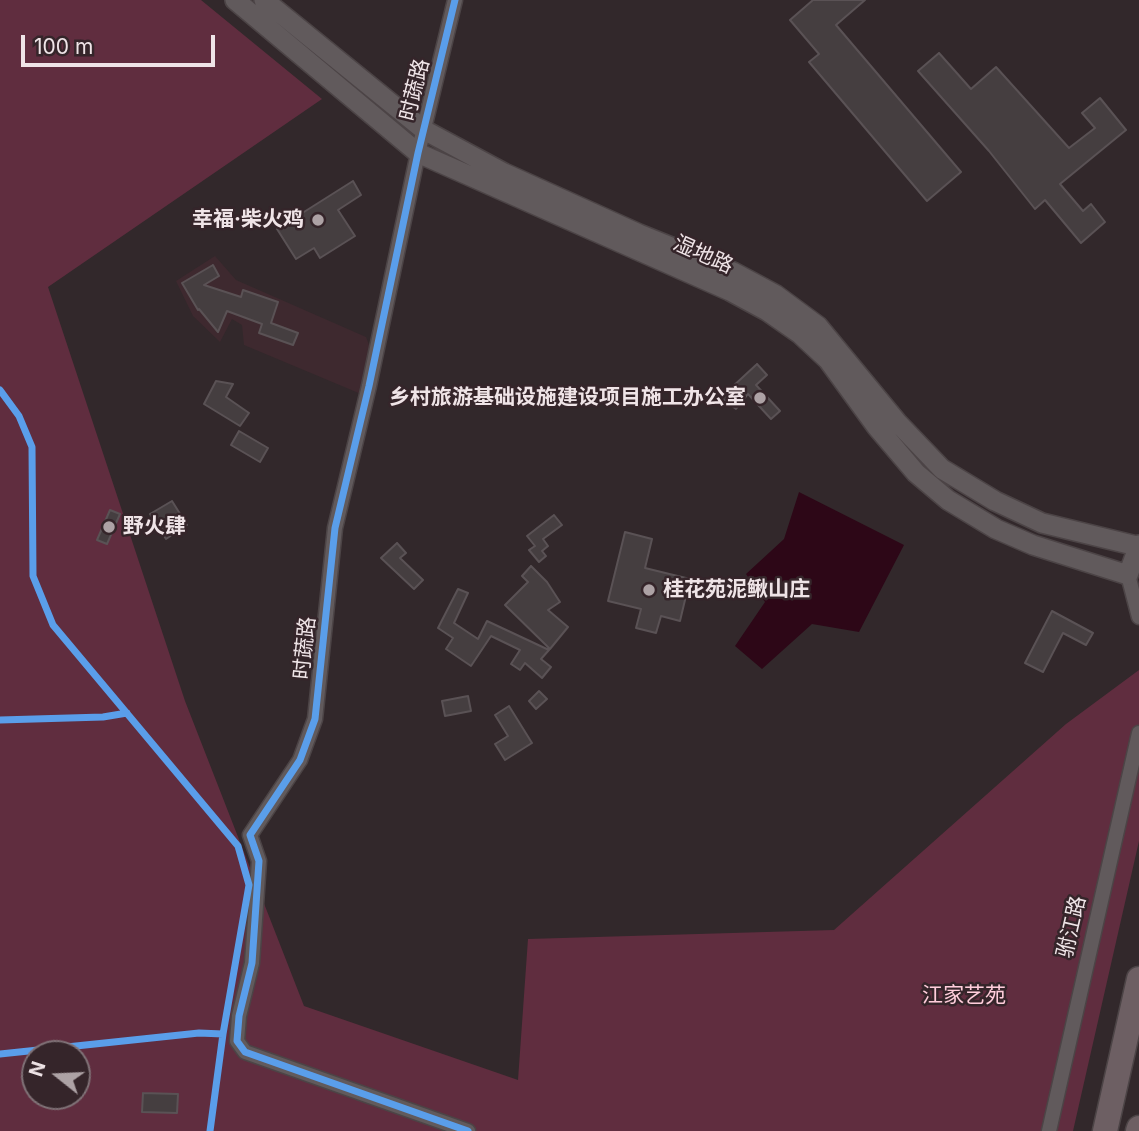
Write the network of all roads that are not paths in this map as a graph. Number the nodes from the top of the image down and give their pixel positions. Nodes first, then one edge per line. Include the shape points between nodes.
1 (235, 0) edge
2 (264, 0) edge
3 (455, 0) edge
4 (424, 130) junction
5 (418, 153) junction
6 (1135, 559) edge
7 (1139, 617) edge
8 (1139, 733) edge
9 (1139, 979) edge
10 (468, 1131) edge
11 (1049, 1131) edge
12 (1105, 1131) edge

1 - 5 street, 湿地路
2 - 4 street, 湿地路
3 - 4 street, 时蔬路
4 - 5 street, 时蔬路
4 - 6 street, 湿地路 via 504,173 776,295 818,326 942,469 1042,523
5 - 6 street, 湿地路 via 767,311 828,360 916,473 948,500 996,529 1033,545
5 - 10 street, 时蔬路 via 335,528 315,719 300,760 250,835 259,861 252,962 237,1041 245,1052
6 - 7 street
8 - 11 street, 驸江路
9 - 12 highway

